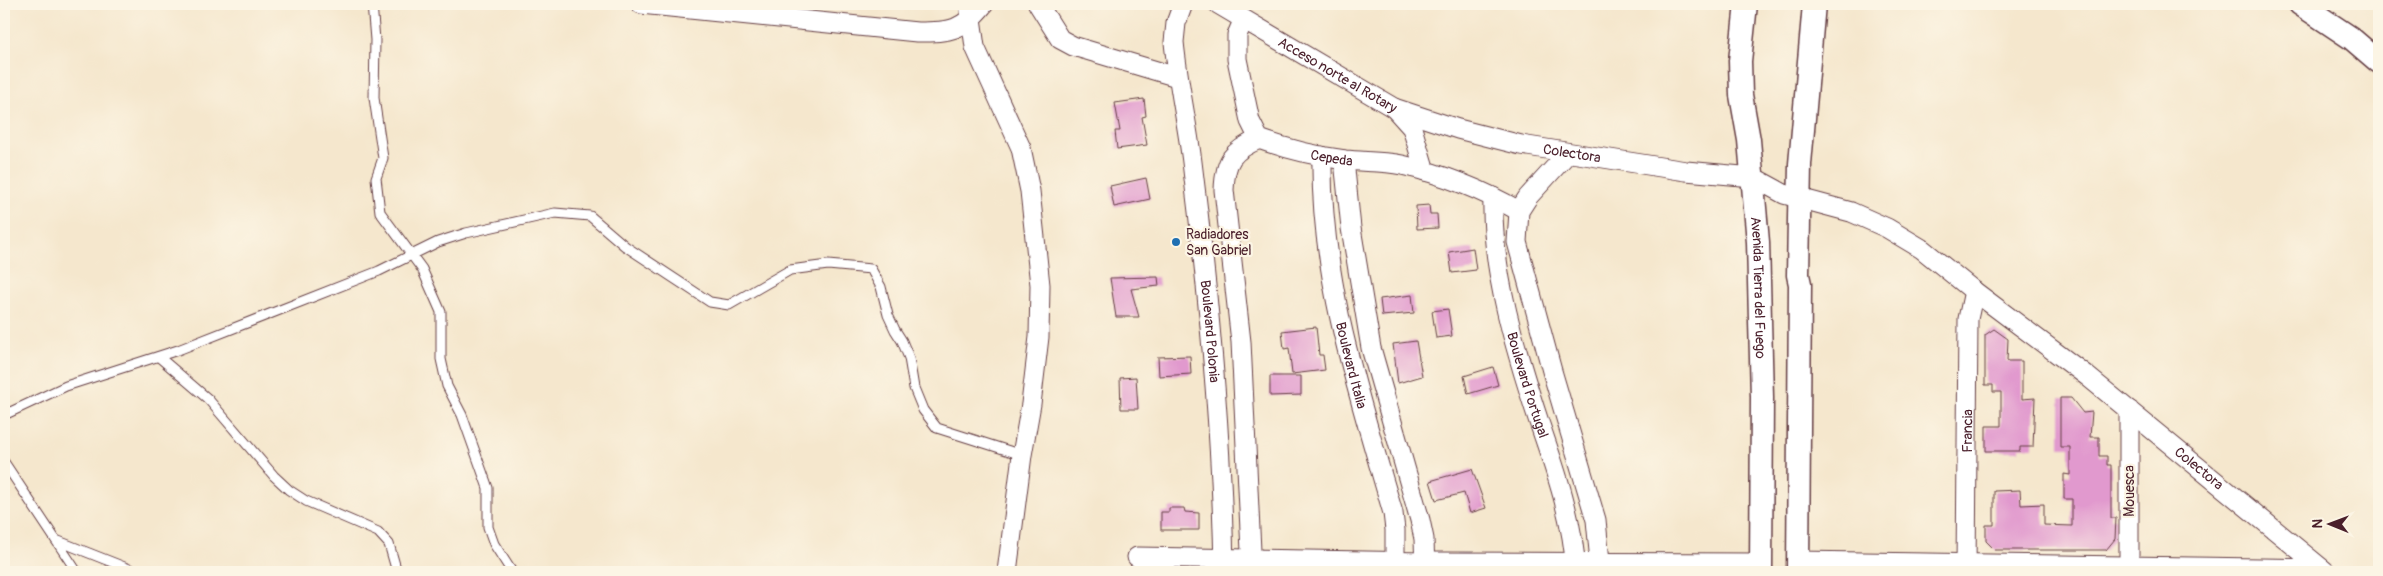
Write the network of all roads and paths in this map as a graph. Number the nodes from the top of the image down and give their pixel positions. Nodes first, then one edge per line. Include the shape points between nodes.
1 (372, 4) edge
2 (641, 4) edge
3 (984, 4) edge
4 (1038, 4) edge
5 (1183, 4) edge
6 (1218, 4) edge
7 (1746, 4) edge
8 (1814, 4) edge
9 (2300, 4) edge
10 (969, 12) edge
11 (1244, 21) junction
12 (2379, 62) edge
13 (1177, 77) junction
14 (1394, 108) junction
15 (1259, 139) junction
16 (1568, 153) junction
17 (1322, 156) junction
18 (1344, 160) junction
19 (1425, 171) junction
20 (1753, 177) junction
21 (1494, 197) junction
22 (1800, 199) junction
23 (1519, 211) junction
24 (412, 254) junction
25 (1974, 291) junction
26 (159, 357) junction
27 (2130, 410) junction
28 (4, 415) edge
29 (1022, 455) junction
30 (4, 462) edge
31 (56, 540) junction
32 (2294, 548) junction
33 (1137, 557) dead end
34 (1224, 565) edge
35 (1252, 566) edge
36 (1395, 566) edge
37 (1425, 567) edge
38 (1576, 567) edge
39 (1601, 567) edge
40 (1798, 567) edge
41 (1761, 568) edge
42 (1966, 568) edge
43 (2129, 569) edge
44 (2294, 571) edge
45 (2324, 571) edge
46 (77, 572) edge
47 (136, 572) edge
48 (397, 572) edge
49 (512, 572) edge
50 (1007, 572) edge

1 - 24 lane via 374,98 383,158 376,178 380,212
2 - 10 street via 917,32 944,32
3 - 10 street
4 - 13 street via 1060,38 1073,46
5 - 13 street, Boulevard Polonia via 1174,42
6 - 11 street, Acceso norte al Rotary
7 - 20 street, Avenida Tierra del Fuego via 1740,61 1741,95
8 - 22 street via 1800,164
9 - 12 street via 2351,38
10 - 29 street via 975,47 1021,148 1036,236 1040,285 1038,337
11 - 14 street, Acceso norte al Rotary
11 - 15 street via 1237,35 1237,59 1250,121
13 - 34 street, Boulevard Polonia via 1192,160 1212,340 1224,505
14 - 16 street, Colectora via 1458,130
14 - 19 street, Acceso norte al Rotary via 1412,128
15 - 17 street, Cepeda
15 - 35 street, Boulevard Polonia via 1232,156 1224,171 1241,342
16 - 20 street, Colectora via 1686,171
16 - 23 street
17 - 18 street, Cepeda
17 - 36 street, Boulevard Italia via 1321,196 1333,294 1393,513
18 - 19 street, Cepeda via 1401,164
18 - 37 street, Boulevard Italia via 1351,228 1371,348 1420,520
19 - 21 street, Cepeda
20 - 22 street, Colectora
20 - 41 street, Avenida Tierra del Fuego via 1762,398
21 - 23 street, Cepeda
21 - 38 street, Boulevard Portugal via 1492,224 1502,282 1523,372 1563,494
22 - 25 street, Colectora via 1851,212 1888,228 1922,249
22 - 40 street
23 - 39 street, Boulevard Portugal via 1517,242 1596,520
24 - 26 lane via 380,271
24 - 29 lane via 466,233 555,213 590,216 625,246 719,305 729,305 790,270 828,265 871,269 909,358 914,388 923,410 937,428
24 - 49 lane via 441,312 441,359 447,386 462,415 488,488 488,527 494,544
25 - 27 street, Colectora
25 - 42 street, Francia via 1968,319
26 - 28 lane via 66,386
26 - 48 lane via 208,399 289,490 306,501 378,532 389,544
27 - 32 street, Colectora
27 - 43 street, Mouesca
29 - 50 street
30 - 31 lane
31 - 46 lane
31 - 47 lane
32 - 44 street
32 - 45 street, Colectora
33 - 34 street
34 - 35 street
35 - 36 street
36 - 37 street
37 - 38 street
38 - 39 street
39 - 41 street
40 - 42 street
42 - 43 street
43 - 44 street
44 - 45 street

